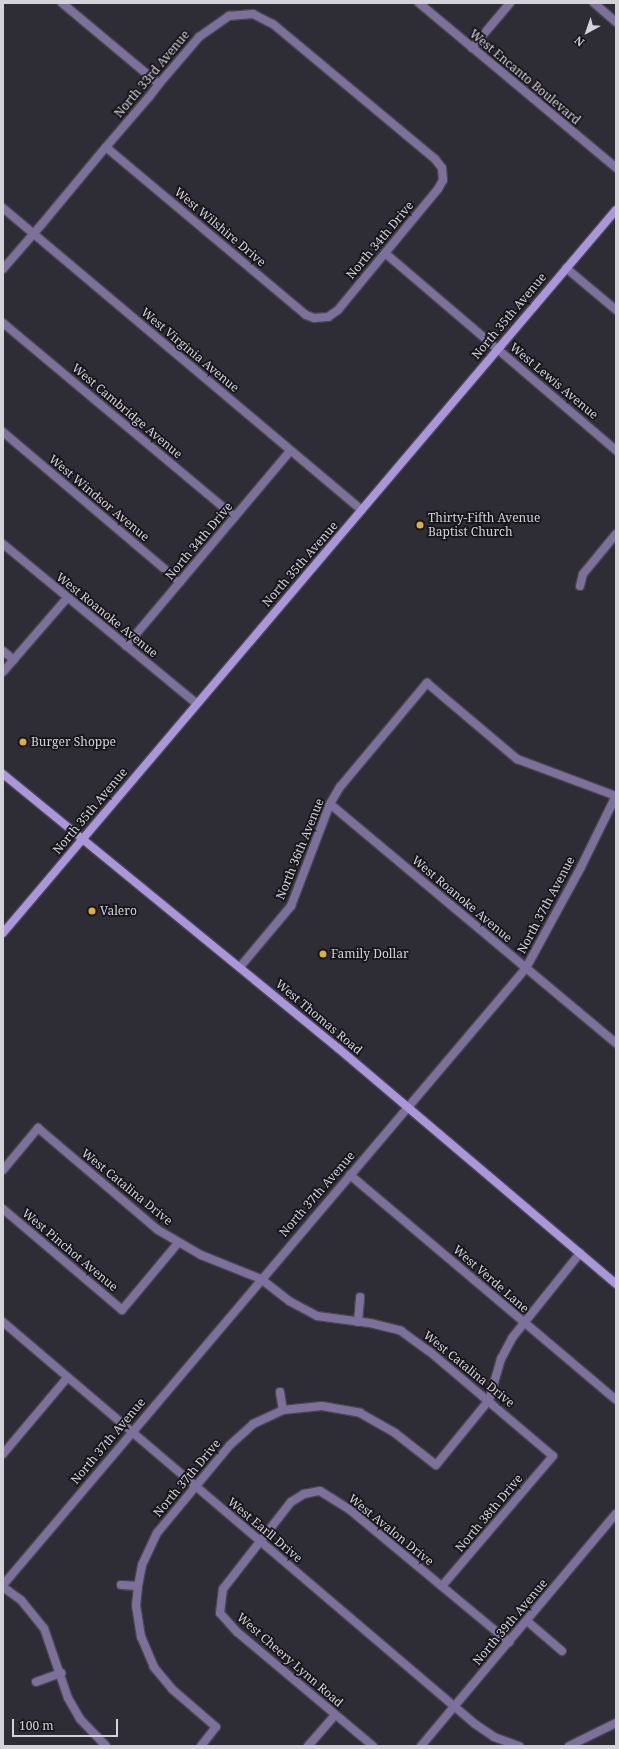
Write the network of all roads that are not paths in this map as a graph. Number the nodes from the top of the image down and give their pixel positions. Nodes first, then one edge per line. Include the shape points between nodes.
1 (62, 3) edge
2 (418, 3) edge
3 (510, 3) edge
4 (594, 3) edge
5 (616, 22) edge
6 (472, 48) junction
7 (159, 84) junction
8 (106, 147) junction
9 (442, 168) joint
10 (616, 168) edge
11 (3, 208) edge
12 (616, 210) edge
13 (33, 233) junction
14 (385, 253) junction
15 (566, 268) junction
16 (3, 269) edge
17 (616, 310) edge
18 (323, 318) joint
19 (3, 323) edge
20 (498, 349) junction
21 (3, 432) edge
22 (616, 450) edge
23 (290, 451) junction
24 (362, 510) junction
25 (235, 517) junction
26 (616, 534) edge
27 (3, 544) edge
28 (180, 582) junction
29 (580, 586) dead end
30 (67, 598) junction
31 (126, 646) junction
32 (3, 651) edge
33 (14, 660) junction
34 (3, 672) edge
35 (196, 704) junction
36 (3, 774) edge
37 (616, 796) edge
38 (330, 804) junction
39 (82, 839) junction
40 (3, 933) edge
41 (240, 968) junction
42 (526, 968) junction
43 (616, 1043) edge
44 (406, 1106) junction
45 (3, 1170) edge
46 (350, 1175) junction
47 (3, 1209) edge
48 (178, 1242) junction
49 (580, 1254) junction
50 (261, 1279) junction
51 (616, 1284) edge
52 (360, 1296) dead end
53 (358, 1322) junction
54 (523, 1322) junction
55 (4, 1325) edge
56 (67, 1378) junction
57 (280, 1392) dead end
58 (489, 1400) junction
59 (616, 1400) edge
60 (283, 1410) junction
61 (130, 1432) junction
62 (3, 1454) edge
63 (553, 1456) joint
64 (196, 1487) junction
65 (616, 1514) edge
66 (261, 1542) junction
67 (121, 1585) dead end
68 (3, 1586) edge
69 (138, 1586) junction
70 (442, 1586) junction
71 (527, 1621) junction
72 (509, 1642) junction
73 (562, 1651) dead end
74 (61, 1674) junction
75 (36, 1682) dead end
76 (455, 1707) junction
77 (335, 1715) junction
78 (616, 1723) edge
79 (106, 1746) edge
80 (201, 1746) edge
81 (308, 1746) edge
82 (372, 1746) edge
83 (421, 1746) edge
84 (519, 1746) edge
85 (569, 1746) edge

1 - 7 street
2 - 6 street, West Encanto Boulevard
3 - 6 street
4 - 5 street
6 - 10 street, West Encanto Boulevard
7 - 8 street, North 33rd Avenue
7 - 9 street, North 33rd Avenue via 199,37 229,16 253,14 278,28 435,159
8 - 13 street, North 33rd Avenue
8 - 18 street, West Wilshire Drive via 306,315
9 - 14 street, North 34th Drive via 443,180 438,189
11 - 13 street, West Virginia Avenue
12 - 15 main road, North 35th Avenue
13 - 16 street, North 33rd Avenue
13 - 23 street, West Virginia Avenue
14 - 18 street, North 34th Drive via 338,310
14 - 20 street, West Lewis Avenue
15 - 17 street
15 - 20 main road, North 35th Avenue
19 - 25 street, West Cambridge Avenue
20 - 22 street, West Lewis Avenue
20 - 24 main road, North 35th Avenue
21 - 28 street, West Windsor Avenue
23 - 24 street, West Virginia Avenue
23 - 25 street, North 34th Drive
24 - 35 main road, North 35th Avenue
25 - 28 street, North 34th Drive
26 - 29 street via 583,574
27 - 30 street, West Roanoke Avenue
28 - 31 street, North 34th Drive
30 - 31 street, West Roanoke Avenue
30 - 33 street
31 - 35 street, West Roanoke Avenue
32 - 33 street
33 - 34 street
35 - 39 main road, North 35th Avenue
36 - 39 main road, West Thomas Road
37 - 38 street, North 36th Avenue via 517,759 427,683 340,787
37 - 42 street, North 37th Avenue
38 - 41 street, North 36th Avenue via 291,906
38 - 42 street, West Roanoke Avenue
39 - 40 main road, North 35th Avenue
39 - 41 main road, West Thomas Road
41 - 44 main road, West Thomas Road
42 - 43 street, West Roanoke Avenue
42 - 44 street, North 37th Avenue
44 - 46 street, North 37th Avenue
44 - 49 main road, West Thomas Road
45 - 48 street, West Catalina Drive via 38,1128 158,1230
46 - 50 street, North 37th Avenue
46 - 54 street, West Verde Lane
47 - 48 street, West Pinchot Avenue via 122,1310
48 - 50 street, West Catalina Drive via 225,1267
49 - 51 main road, West Thomas Road
49 - 54 street
50 - 53 street, West Catalina Drive via 289,1301 317,1316
50 - 61 street, North 37th Avenue
52 - 53 street
53 - 58 street, West Catalina Drive via 401,1331
54 - 58 street via 501,1358
54 - 59 street, West Verde Lane
55 - 56 street, West Earll Drive
56 - 61 street, West Earll Drive
56 - 62 street
57 - 60 street
58 - 60 street, North 37th Drive via 436,1465 395,1432 360,1413 322,1406
58 - 63 street, West Catalina Drive
60 - 64 street, North 37th Drive via 253,1424 230,1445
61 - 64 street, West Earll Drive
61 - 68 street, North 37th Avenue
63 - 70 street, North 38th Drive
64 - 66 street, West Earll Drive
64 - 69 street, North 37th Drive via 157,1533 142,1565
65 - 71 street, North 39th Avenue
66 - 70 street, West Avalon Drive via 291,1502 304,1494 320,1491 350,1510
66 - 76 street, West Earll Drive
66 - 77 street, West Cheery Lynn Road via 223,1589 220,1613 237,1632
67 - 69 street
68 - 74 street via 21,1600 44,1628
69 - 80 street, North 37th Drive via 136,1606 141,1637 154,1667 173,1690 216,1727
70 - 72 street, West Avalon Drive
71 - 72 street, North 39th Avenue
71 - 73 street
72 - 76 street, North 39th Avenue
74 - 75 street
74 - 79 street via 68,1698 80,1719
76 - 83 street, North 39th Avenue
76 - 84 street, West Earll Drive via 494,1737
77 - 81 street
77 - 82 street, West Cheery Lynn Road
78 - 85 street

